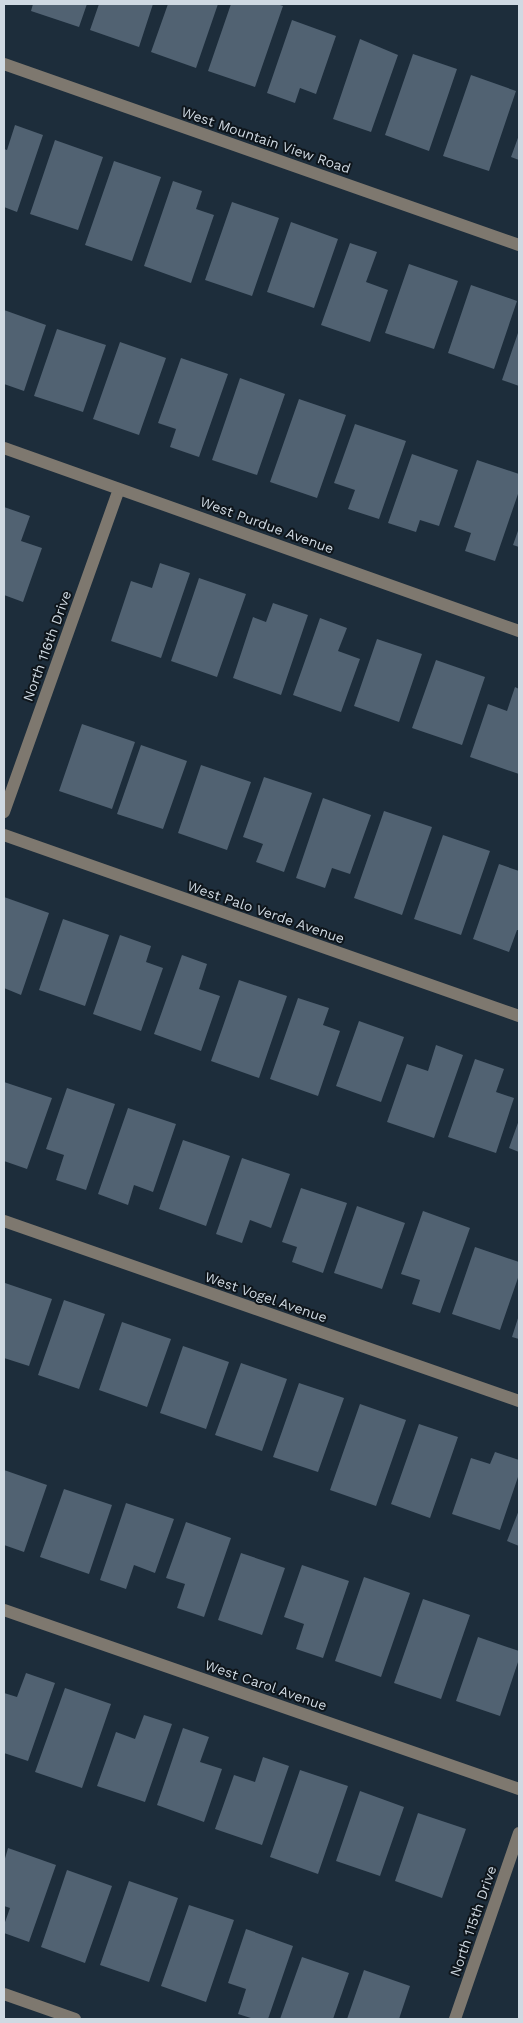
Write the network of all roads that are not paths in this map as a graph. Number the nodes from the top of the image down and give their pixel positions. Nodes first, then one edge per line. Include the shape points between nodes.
1 (4, 64) edge
2 (519, 245) edge
3 (4, 448) edge
4 (119, 489) junction
5 (519, 631) edge
6 (4, 812) edge
7 (4, 835) edge
8 (519, 1016) edge
9 (4, 1221) edge
10 (519, 1401) edge
11 (4, 1610) edge
12 (519, 1789) edge
13 (519, 1833) edge
14 (4, 1994) edge
15 (75, 2019) edge
16 (455, 2019) edge

1 - 2 street, West Mountain View Road
3 - 4 street, West Purdue Avenue
4 - 5 street, West Purdue Avenue
4 - 6 street, North 116th Drive
7 - 8 street, West Palo Verde Avenue
9 - 10 street, West Vogel Avenue
11 - 12 street, West Carol Avenue
13 - 16 street, North 115th Drive
14 - 15 street

